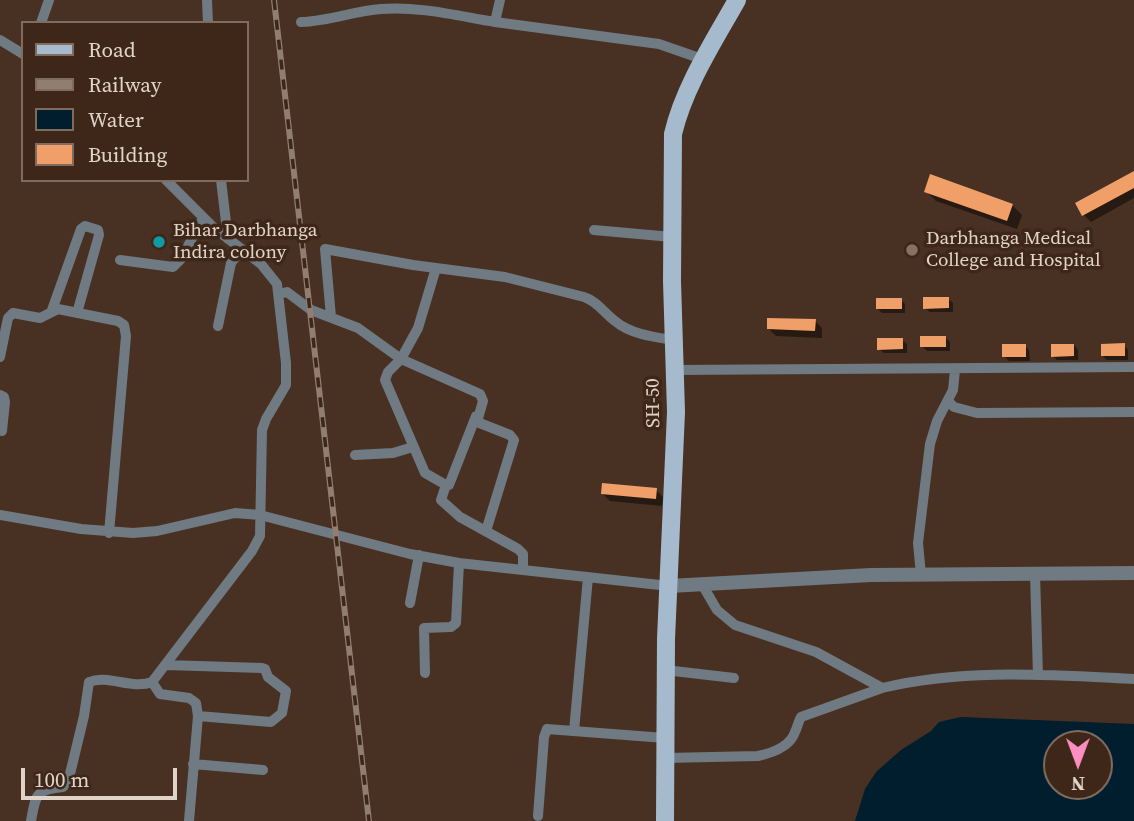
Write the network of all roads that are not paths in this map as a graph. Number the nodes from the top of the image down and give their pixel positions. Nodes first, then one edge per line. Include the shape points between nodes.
1 (49, 0) edge
2 (207, 0) edge
3 (500, 0) edge
4 (737, 0) edge
5 (42, 21) edge
6 (208, 21) edge
7 (301, 22) dead end
8 (495, 22) junction
9 (0, 40) edge
10 (21, 53) edge
11 (705, 60) junction
12 (168, 182) edge
13 (221, 182) edge
14 (204, 218) junction
15 (594, 230) dead end
16 (671, 237) junction
17 (228, 239) junction
18 (242, 249) junction
19 (120, 260) dead end
20 (436, 268) junction
21 (279, 294) junction
22 (52, 310) junction
23 (77, 313) junction
24 (331, 317) junction
25 (218, 326) dead end
26 (673, 340) junction
27 (0, 357) edge
28 (401, 359) junction
29 (1134, 367) edge
30 (674, 370) junction
31 (955, 370) junction
32 (0, 395) edge
33 (948, 402) junction
34 (1134, 412) edge
35 (477, 415) junction
36 (2, 432) dead end
37 (413, 447) junction
38 (355, 456) dead end
39 (449, 485) dead end
40 (0, 515) edge
41 (260, 515) junction
42 (486, 531) junction
43 (109, 533) junction
44 (419, 555) junction
45 (459, 563) junction
46 (523, 570) junction
47 (1134, 573) edge
48 (1035, 574) junction
49 (921, 575) junction
50 (588, 577) junction
51 (669, 586) junction
52 (704, 586) junction
53 (410, 603) dead end
54 (166, 665) junction
55 (666, 670) junction
56 (425, 673) dead end
57 (1038, 675) junction
58 (734, 678) dead end
59 (1134, 679) edge
60 (152, 682) junction
61 (882, 688) junction
62 (198, 716) junction
63 (574, 731) junction
64 (665, 738) junction
65 (665, 758) junction
66 (193, 764) junction
67 (263, 770) dead end
68 (538, 816) dead end
69 (32, 821) edge
70 (189, 821) edge
71 (665, 821) edge

1 - 5 street
2 - 6 street
3 - 8 street
4 - 11 main road, SH-50
7 - 8 street via 403,8
8 - 11 street via 659,44
9 - 10 street
11 - 16 main road, SH-50 via 673,134
12 - 14 street
13 - 17 street
14 - 17 street
14 - 19 street via 173,267
15 - 16 street
16 - 26 main road, SH-50
17 - 18 street
18 - 21 street via 271,274
18 - 25 street via 231,262
20 - 24 street via 325,248
20 - 26 street via 505,277 584,297 624,327
20 - 28 street via 418,328
21 - 24 street via 287,292 311,310
21 - 41 street via 286,385 262,430
22 - 23 street
22 - 23 street via 81,229 95,227 99,234
22 - 27 street via 40,318 10,314
23 - 43 street via 118,321 126,330
24 - 28 street via 358,328
26 - 30 main road, SH-50
28 - 35 street via 480,394 483,401
28 - 37 street via 385,380
29 - 31 street
30 - 31 street
30 - 51 main road, SH-50
31 - 33 street
32 - 36 street via 5,402
33 - 34 street via 977,413
33 - 49 street via 930,444 918,543
35 - 39 street
35 - 42 street via 479,425 514,440
37 - 38 street
37 - 42 street via 425,473 446,485 442,502
40 - 43 street
41 - 43 street via 235,513 157,531
41 - 44 street
41 - 54 street via 260,536 252,551
42 - 46 street via 523,554
44 - 45 street
44 - 53 street
45 - 46 street
45 - 56 street via 456,623 424,628
46 - 50 street
47 - 48 street
48 - 49 street
48 - 57 street
49 - 52 street
50 - 51 street
50 - 63 street
51 - 52 street
51 - 55 main road, SH-50
52 - 61 street via 717,610 735,625 809,649
54 - 60 street
54 - 62 street via 262,668 285,691 282,713 271,722
55 - 58 street
55 - 64 main road, SH-50
57 - 59 street
57 - 61 street via 935,677
60 - 62 street via 160,694 193,700
60 - 69 street via 89,682 69,778 63,787 40,792
61 - 65 street via 801,717 794,736 772,753
62 - 66 street
63 - 64 street
63 - 68 street via 547,729 545,733
64 - 65 main road, SH-50
65 - 71 main road, SH-50
66 - 67 street
66 - 70 street

